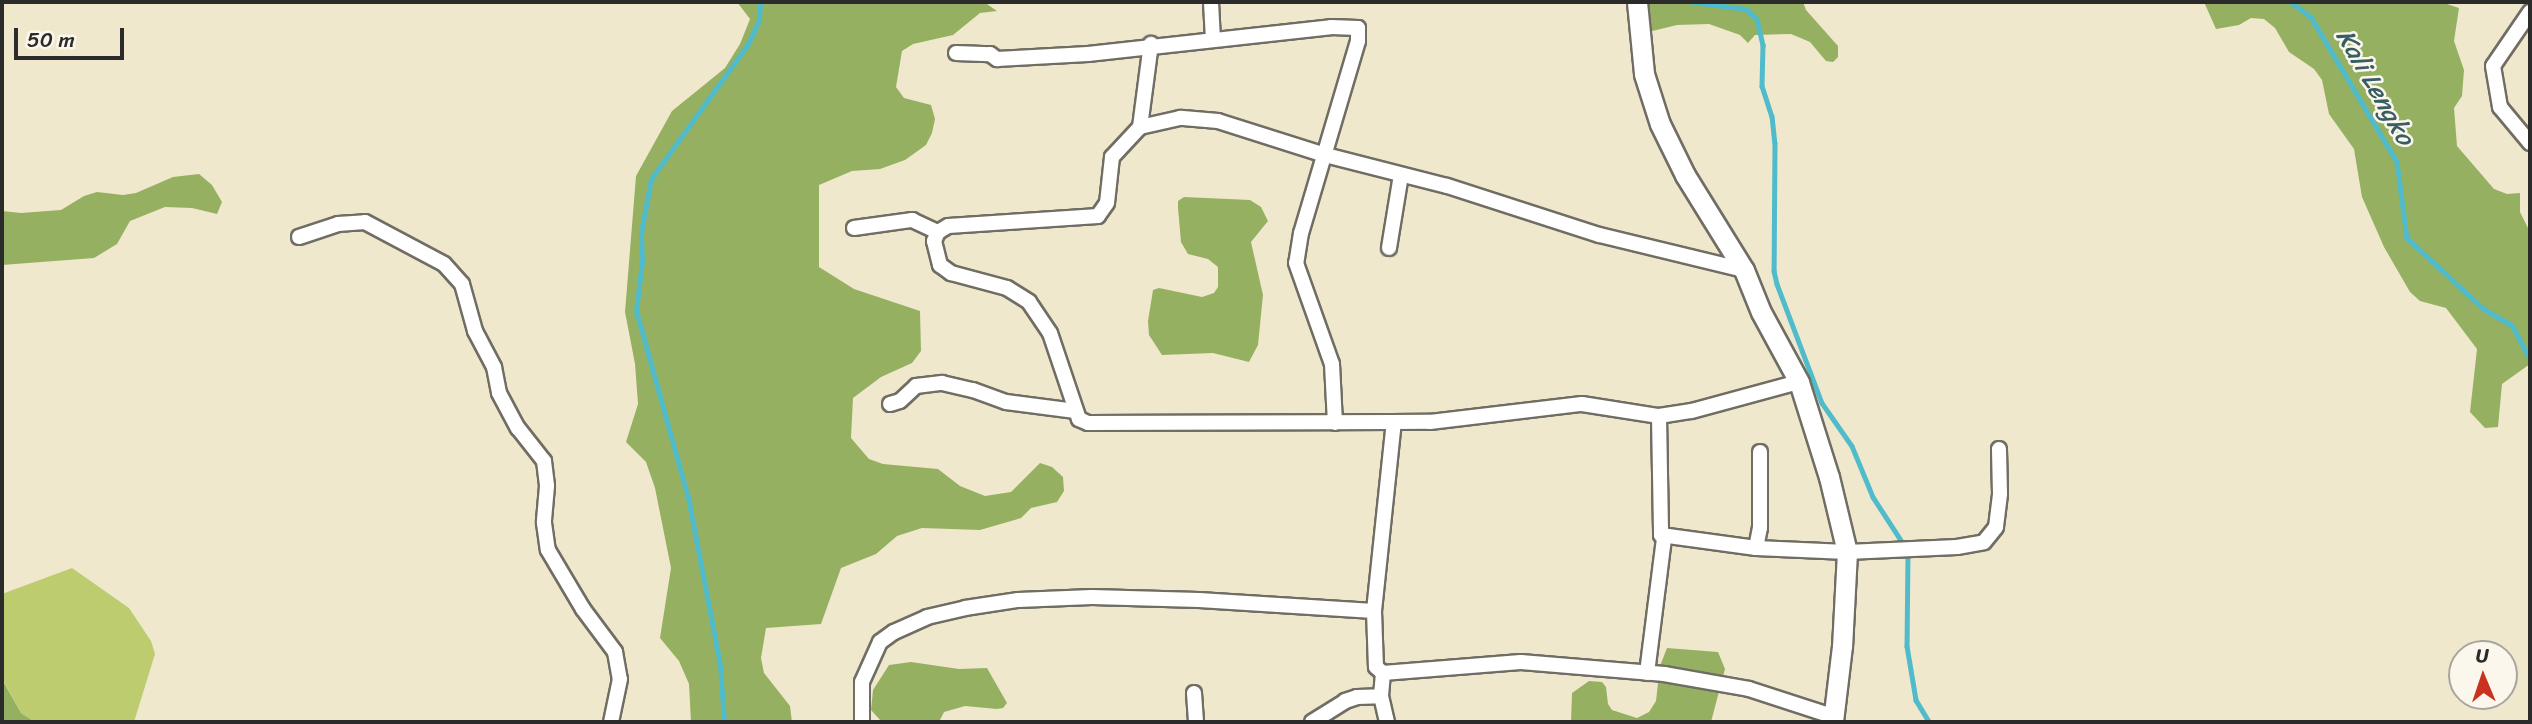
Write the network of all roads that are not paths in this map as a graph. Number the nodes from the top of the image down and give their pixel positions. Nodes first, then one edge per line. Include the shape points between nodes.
1 (1211, 2) edge
2 (1637, 5) edge
3 (2530, 12) edge
4 (1213, 40) junction
5 (1151, 44) junction
6 (956, 53) dead end
7 (1140, 127) junction
8 (2530, 143) edge
9 (1325, 155) junction
10 (1401, 175) junction
11 (854, 228) dead end
12 (938, 232) junction
13 (299, 237) dead end
14 (1389, 248) dead end
15 (1744, 270) junction
16 (1794, 383) junction
17 (890, 404) dead end
18 (1075, 411) junction
19 (1660, 416) junction
20 (1394, 422) junction
21 (1335, 423) junction
22 (1999, 449) dead end
23 (1760, 452) dead end
24 (1664, 538) junction
25 (1756, 548) junction
26 (1847, 552) junction
27 (1374, 611) junction
28 (1383, 673) junction
29 (1647, 673) junction
30 (1194, 693) dead end
31 (1381, 696) junction
32 (1834, 720) edge
33 (611, 722) edge
34 (862, 722) edge
35 (1196, 722) edge
36 (1312, 722) edge
37 (1387, 722) edge

1 - 4 street
2 - 15 street via 1644,74 1661,124 1685,175
3 - 8 street via 2493,66 2500,107
4 - 5 street
4 - 9 street via 1358,28
5 - 6 street via 1088,54 1014,58
5 - 7 street
7 - 9 street via 1180,118 1218,121
7 - 12 street via 1112,157 1107,204 1098,216 948,226
9 - 10 street
9 - 21 street via 1296,263 1332,364
10 - 14 street
10 - 15 street via 1599,235
11 - 12 street via 912,220
12 - 18 street via 934,251 940,265 966,279 1007,288 1028,302 1050,333
13 - 33 street via 338,224 365,222 444,264 462,284 499,393 544,461 548,550 615,652 620,679
15 - 16 street
16 - 19 street
16 - 26 street via 1829,477
17 - 18 street via 916,386 942,383 1006,402
18 - 21 street via 1088,423
19 - 20 street via 1581,404
19 - 24 street via 1659,531
20 - 21 street
20 - 27 street
22 - 26 street via 2000,494 1991,536 1975,545
23 - 25 street
24 - 25 street
24 - 29 street
25 - 26 street
26 - 32 street
27 - 28 street via 1376,667
27 - 34 street via 1092,597 965,608 927,617 880,642 862,682
28 - 29 street via 1521,662
28 - 31 street
29 - 32 street via 1749,689
30 - 35 street
31 - 36 street via 1345,701
31 - 37 street

